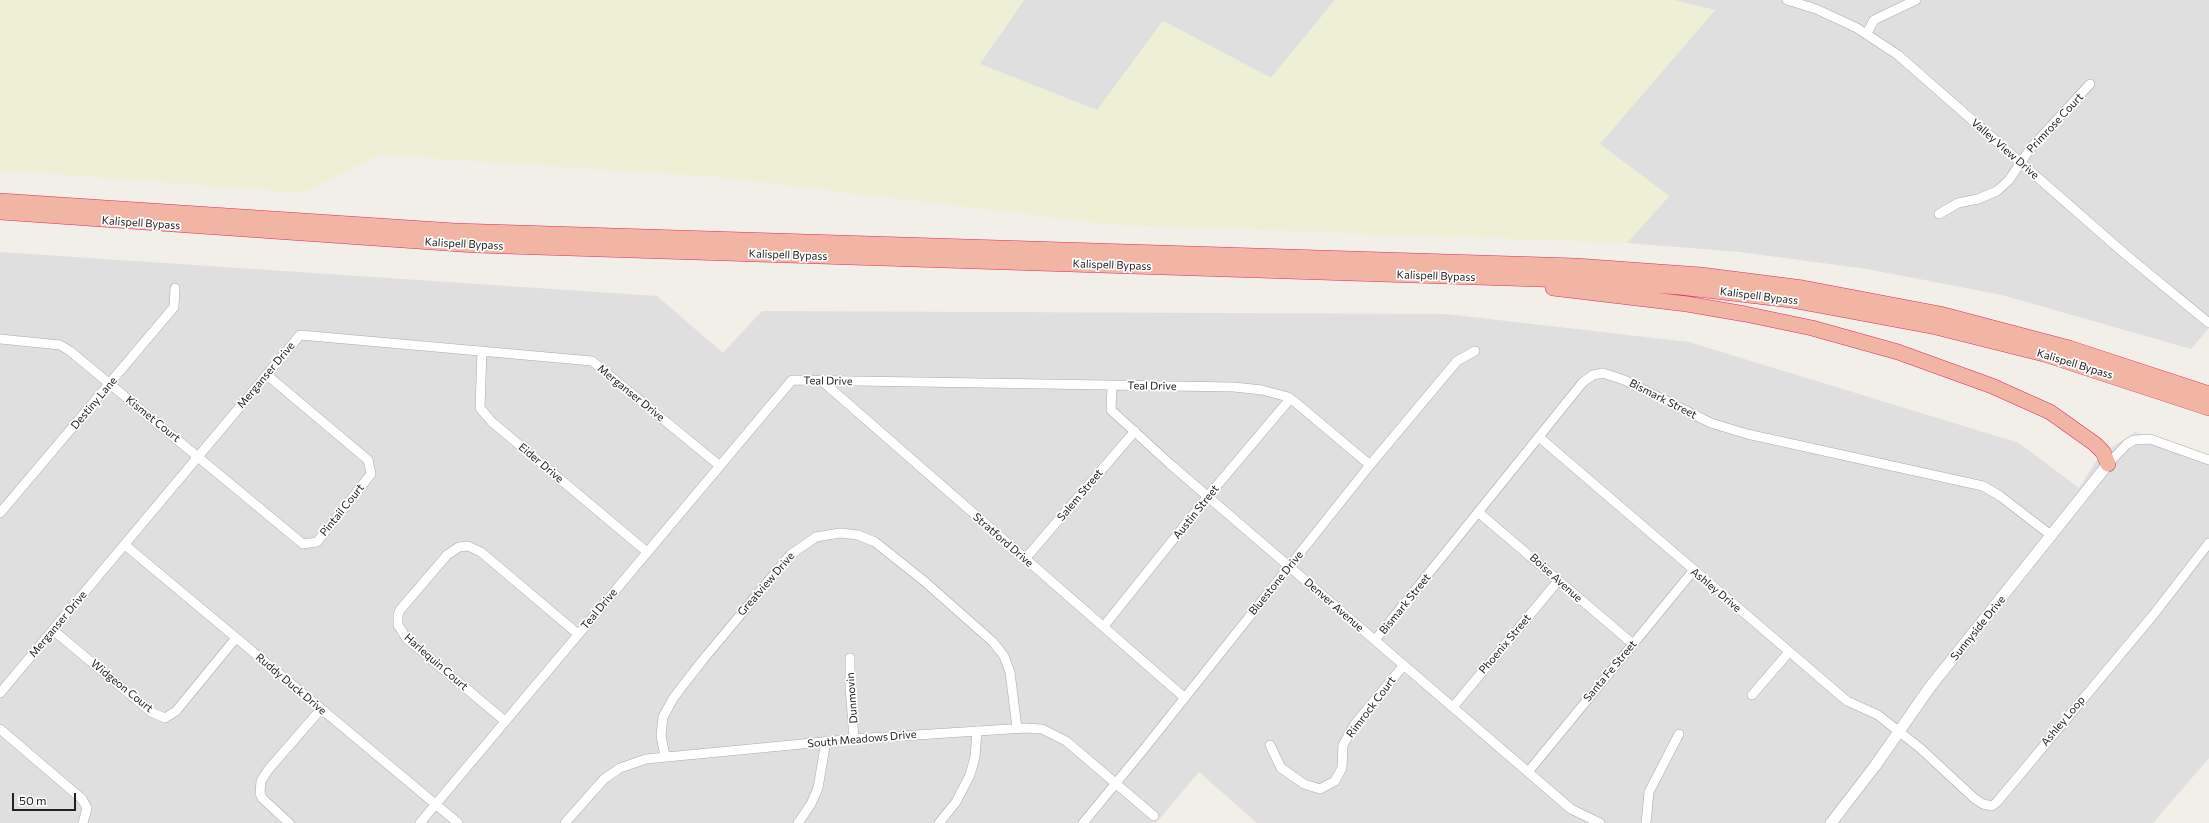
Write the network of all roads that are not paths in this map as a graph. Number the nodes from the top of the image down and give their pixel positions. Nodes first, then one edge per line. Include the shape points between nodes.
1 (1787, 0) edge
2 (1916, 0) edge
3 (1866, 33) junction
4 (2090, 84) dead end
5 (2020, 162) junction
6 (0, 200) edge
7 (0, 212) edge
8 (1939, 214) dead end
9 (1491, 277) junction
10 (175, 288) dead end
11 (2209, 323) edge
12 (0, 339) edge
13 (482, 351) junction
14 (1475, 351) dead end
15 (267, 375) junction
16 (822, 381) junction
17 (110, 384) junction
18 (1112, 386) junction
19 (2209, 394) edge
20 (1290, 399) junction
21 (2209, 408) edge
22 (1134, 432) junction
23 (1539, 437) junction
24 (198, 456) junction
25 (2209, 460) edge
26 (2108, 464) junction
27 (1370, 465) junction
28 (720, 466) junction
29 (1208, 496) junction
30 (1478, 512) junction
31 (0, 513) edge
32 (2052, 536) junction
33 (2209, 543) edge
34 (125, 544) junction
35 (647, 552) junction
36 (1025, 559) junction
37 (1289, 567) junction
38 (1693, 571) junction
39 (1558, 581) junction
40 (1104, 626) junction
41 (53, 630) junction
42 (578, 634) junction
43 (236, 638) junction
44 (1375, 640) junction
45 (1633, 644) junction
46 (1789, 652) junction
47 (850, 658) dead end
48 (1404, 665) junction
49 (0, 693) edge
50 (1752, 695) dead end
51 (1185, 698) junction
52 (1453, 707) junction
53 (321, 709) junction
54 (505, 721) junction
55 (1017, 728) junction
56 (0, 729) edge
57 (977, 731) junction
58 (1900, 731) junction
59 (1679, 734) dead end
60 (854, 738) junction
61 (826, 741) junction
62 (1270, 745) dead end
63 (665, 756) junction
64 (1528, 772) junction
65 (1116, 784) junction
66 (436, 804) junction
67 (1154, 816) dead end
68 (83, 823) edge
69 (289, 823) edge
70 (420, 823) edge
71 (458, 823) edge
72 (565, 823) edge
73 (798, 823) edge
74 (939, 823) edge
75 (1083, 823) edge
76 (1600, 823) edge
77 (1646, 823) edge
78 (1831, 823) edge

1 - 3 street, Valley View Drive via 1830,14
2 - 3 street via 1874,20
3 - 5 street, Valley View Drive via 1910,65
4 - 5 street, Primrose Court
5 - 8 street, Primrose Court via 2009,180 1997,192 1958,203
5 - 11 street, Valley View Drive
6 - 19 highway, Kalispell Bypass via 454,231 1568,266 1701,275 1803,288 1940,314 2069,348
7 - 9 highway, Kalispell Bypass via 475,245
9 - 21 highway, Kalispell Bypass via 1680,287 1768,296 1864,312 1972,335 2044,354
9 - 26 highway via 1540,286 1731,311 1872,344 1958,373 2038,405 2085,435 2100,448
10 - 17 street, Destiny Lane via 174,307
12 - 17 street, Kismet Court via 60,345
13 - 15 street, Merganser Drive via 300,335
13 - 28 street, Merganser Drive via 592,361
13 - 35 street, Eider Drive via 480,408 492,422
14 - 27 street, Bluestone Drive via 1457,361
15 - 24 street, Merganser Drive
15 - 24 street, Pintail Court via 368,460 371,474 317,542 303,544
16 - 18 street, Teal Drive
16 - 28 street, Teal Drive via 792,380
16 - 36 street, Stratford Drive
17 - 24 street, Kismet Court
17 - 31 street, Destiny Lane
18 - 20 street, Teal Drive via 1249,388
18 - 22 street, Denver Avenue via 1111,410
20 - 27 street, Teal Drive
20 - 29 street, Austin Street
22 - 29 street, Denver Avenue
22 - 36 street, Salem Street
23 - 30 street, Bismark Street
23 - 32 street, Bismark Street via 1583,382 1593,375 1604,373 1624,380 1711,423 1747,434 1983,486
23 - 38 street, Ashley Drive
24 - 34 street, Merganser Drive
25 - 26 street, Sunnyside Drive via 2150,439 2134,440 2127,444
26 - 32 street, Sunnyside Drive
27 - 37 street, Bluestone Drive
28 - 35 street, Teal Drive
29 - 37 street, Denver Avenue
29 - 40 street, Austin Street
30 - 39 street, Boise Avenue
30 - 44 street, Bismark Street
32 - 58 street, Sunnyside Drive via 1965,642
33 - 58 street, Ashley Loop via 2154,614 1992,806 1983,804 1975,798
34 - 41 street, Merganser Drive
34 - 43 street, Ruddy Duck Drive
35 - 42 street, Teal Drive
36 - 40 street, Stratford Drive
37 - 44 street, Denver Avenue
37 - 51 street, Bluestone Drive
38 - 45 street, Santa Fe Street
38 - 46 street, Ashley Drive
39 - 45 street, Boise Avenue
39 - 52 street, Phoenix Street
40 - 51 street, Stratford Drive
41 - 43 street, Widgeon Court via 150,712 165,718 176,711
41 - 49 street, Merganser Drive
42 - 54 street, Teal Drive
42 - 54 street, Harlequin Court via 481,552 468,546 459,547 447,555 400,610 398,625 407,639
43 - 53 street, Ruddy Duck Drive
44 - 48 street, Denver Avenue
45 - 64 street, Santa Fe Street
46 - 50 street
46 - 58 street, Ashley Drive via 1846,701 1878,715
47 - 60 street, Dunmovin
48 - 52 street, Denver Avenue
48 - 62 street, Rimrock Court via 1351,731 1343,745 1342,768 1336,781 1320,789 1304,784 1281,768
51 - 65 street, Bluestone Drive
52 - 64 street, Denver Avenue
53 - 66 street, Ruddy Duck Drive
53 - 69 street via 261,781 262,798
54 - 66 street, Teal Drive
55 - 57 street, South Meadows Drive
55 - 63 street, Greatview Drive via 1010,672 1004,656 993,642 875,542 858,535 840,533 823,535 790,554 702,661 674,697 663,716 661,736
55 - 65 street, South Meadows Drive via 1042,729 1055,734 1096,765
56 - 68 street via 82,798 87,808
57 - 60 street, South Meadows Drive
57 - 74 street via 975,757 970,775 956,802
58 - 78 street, Sunnyside Drive
59 - 77 street via 1649,792
60 - 61 street, South Meadows Drive
61 - 63 street, South Meadows Drive
61 - 73 street via 818,788 812,804
63 - 72 street, South Meadows Drive via 637,761 612,773 591,792
64 - 76 street, Denver Avenue via 1571,809
65 - 67 street, South Meadows Drive
65 - 75 street, Bluestone Drive
66 - 70 street, Teal Drive
66 - 71 street, Ruddy Duck Drive

